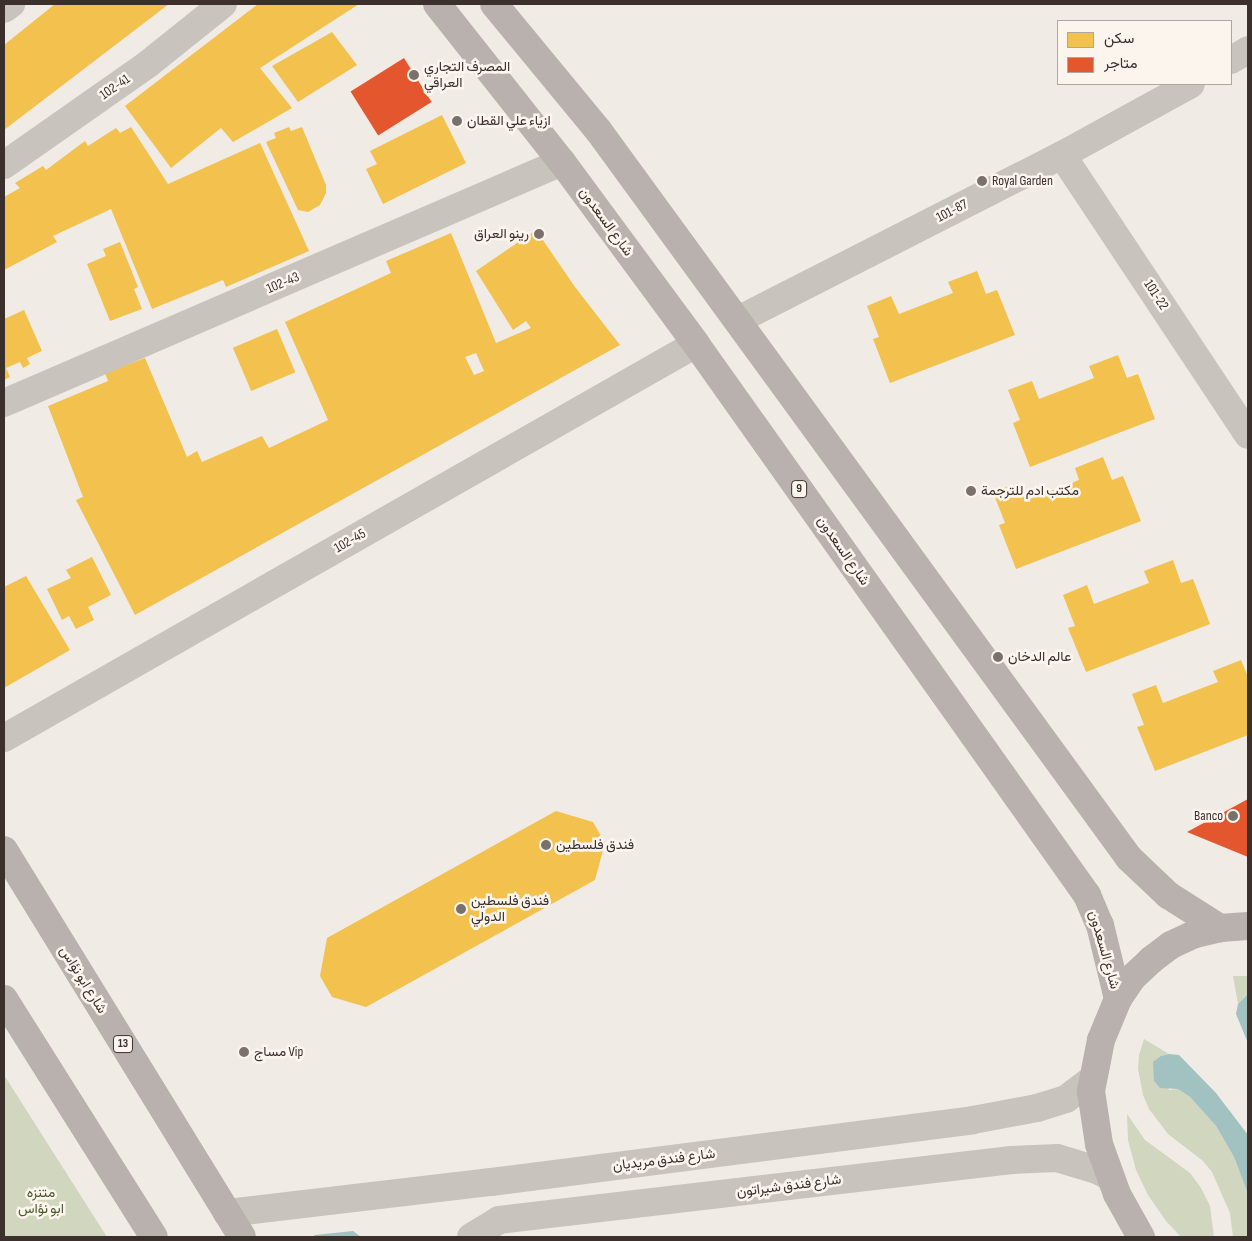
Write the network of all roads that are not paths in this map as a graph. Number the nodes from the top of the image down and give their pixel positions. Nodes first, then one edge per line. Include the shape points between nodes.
1 (11, 4) edge
2 (223, 4) edge
3 (437, 4) edge
4 (494, 4) edge
5 (4, 9) edge
6 (1248, 50) edge
7 (1232, 59) edge
8 (1189, 85) edge
9 (1062, 155) junction
10 (562, 162) junction
11 (4, 165) edge
12 (738, 320) junction
13 (696, 344) junction
14 (4, 403) edge
15 (1248, 435) edge
16 (4, 738) edge
17 (4, 850) edge
18 (1248, 926) edge
19 (1220, 928) junction
20 (4, 999) edge
21 (1118, 999) junction
22 (1093, 1079) junction
23 (872, 1133) junction
24 (879, 1176) junction
25 (1109, 1176) junction
26 (491, 1182) junction
27 (227, 1213) junction
28 (499, 1220) junction
29 (154, 1237) edge
30 (242, 1237) edge
31 (471, 1237) edge
32 (1141, 1237) edge

1 - 5 street
2 - 11 street, 102-41 via 148,64
3 - 10 main road, شارع السعدون / 9
4 - 12 main road via 598,130
6 - 7 street
8 - 9 street, 101-87
9 - 12 street, 101-87
9 - 15 street, 101-22
10 - 13 main road, شارع السعدون / 9
10 - 14 street, 102-43
12 - 19 main road via 1129,858 1168,895
13 - 16 street, 102-45
13 - 21 main road, شارع السعدون / 9 via 1087,895 1100,925
17 - 27 main road, شارع ابو نؤاس / 13
18 - 19 main road
19 - 21 main road via 1195,934 1171,945 1132,978
20 - 29 main road
21 - 22 main road via 1101,1040
22 - 23 street, شارع فندق مريديان via 1066,1099 1037,1108
22 - 25 main road via 1093,1117
23 - 24 street
23 - 26 street, شارع فندق مريديان
24 - 25 street, شارع فندق شيراتون via 1011,1160 1057,1158
24 - 28 street, شارع فندق شيراتون
25 - 32 main road
26 - 27 street, شارع فندق مريديان
26 - 28 street
27 - 30 main road, شارع ابو نؤاس / 13
28 - 31 street, شارع فندق شيراتون

